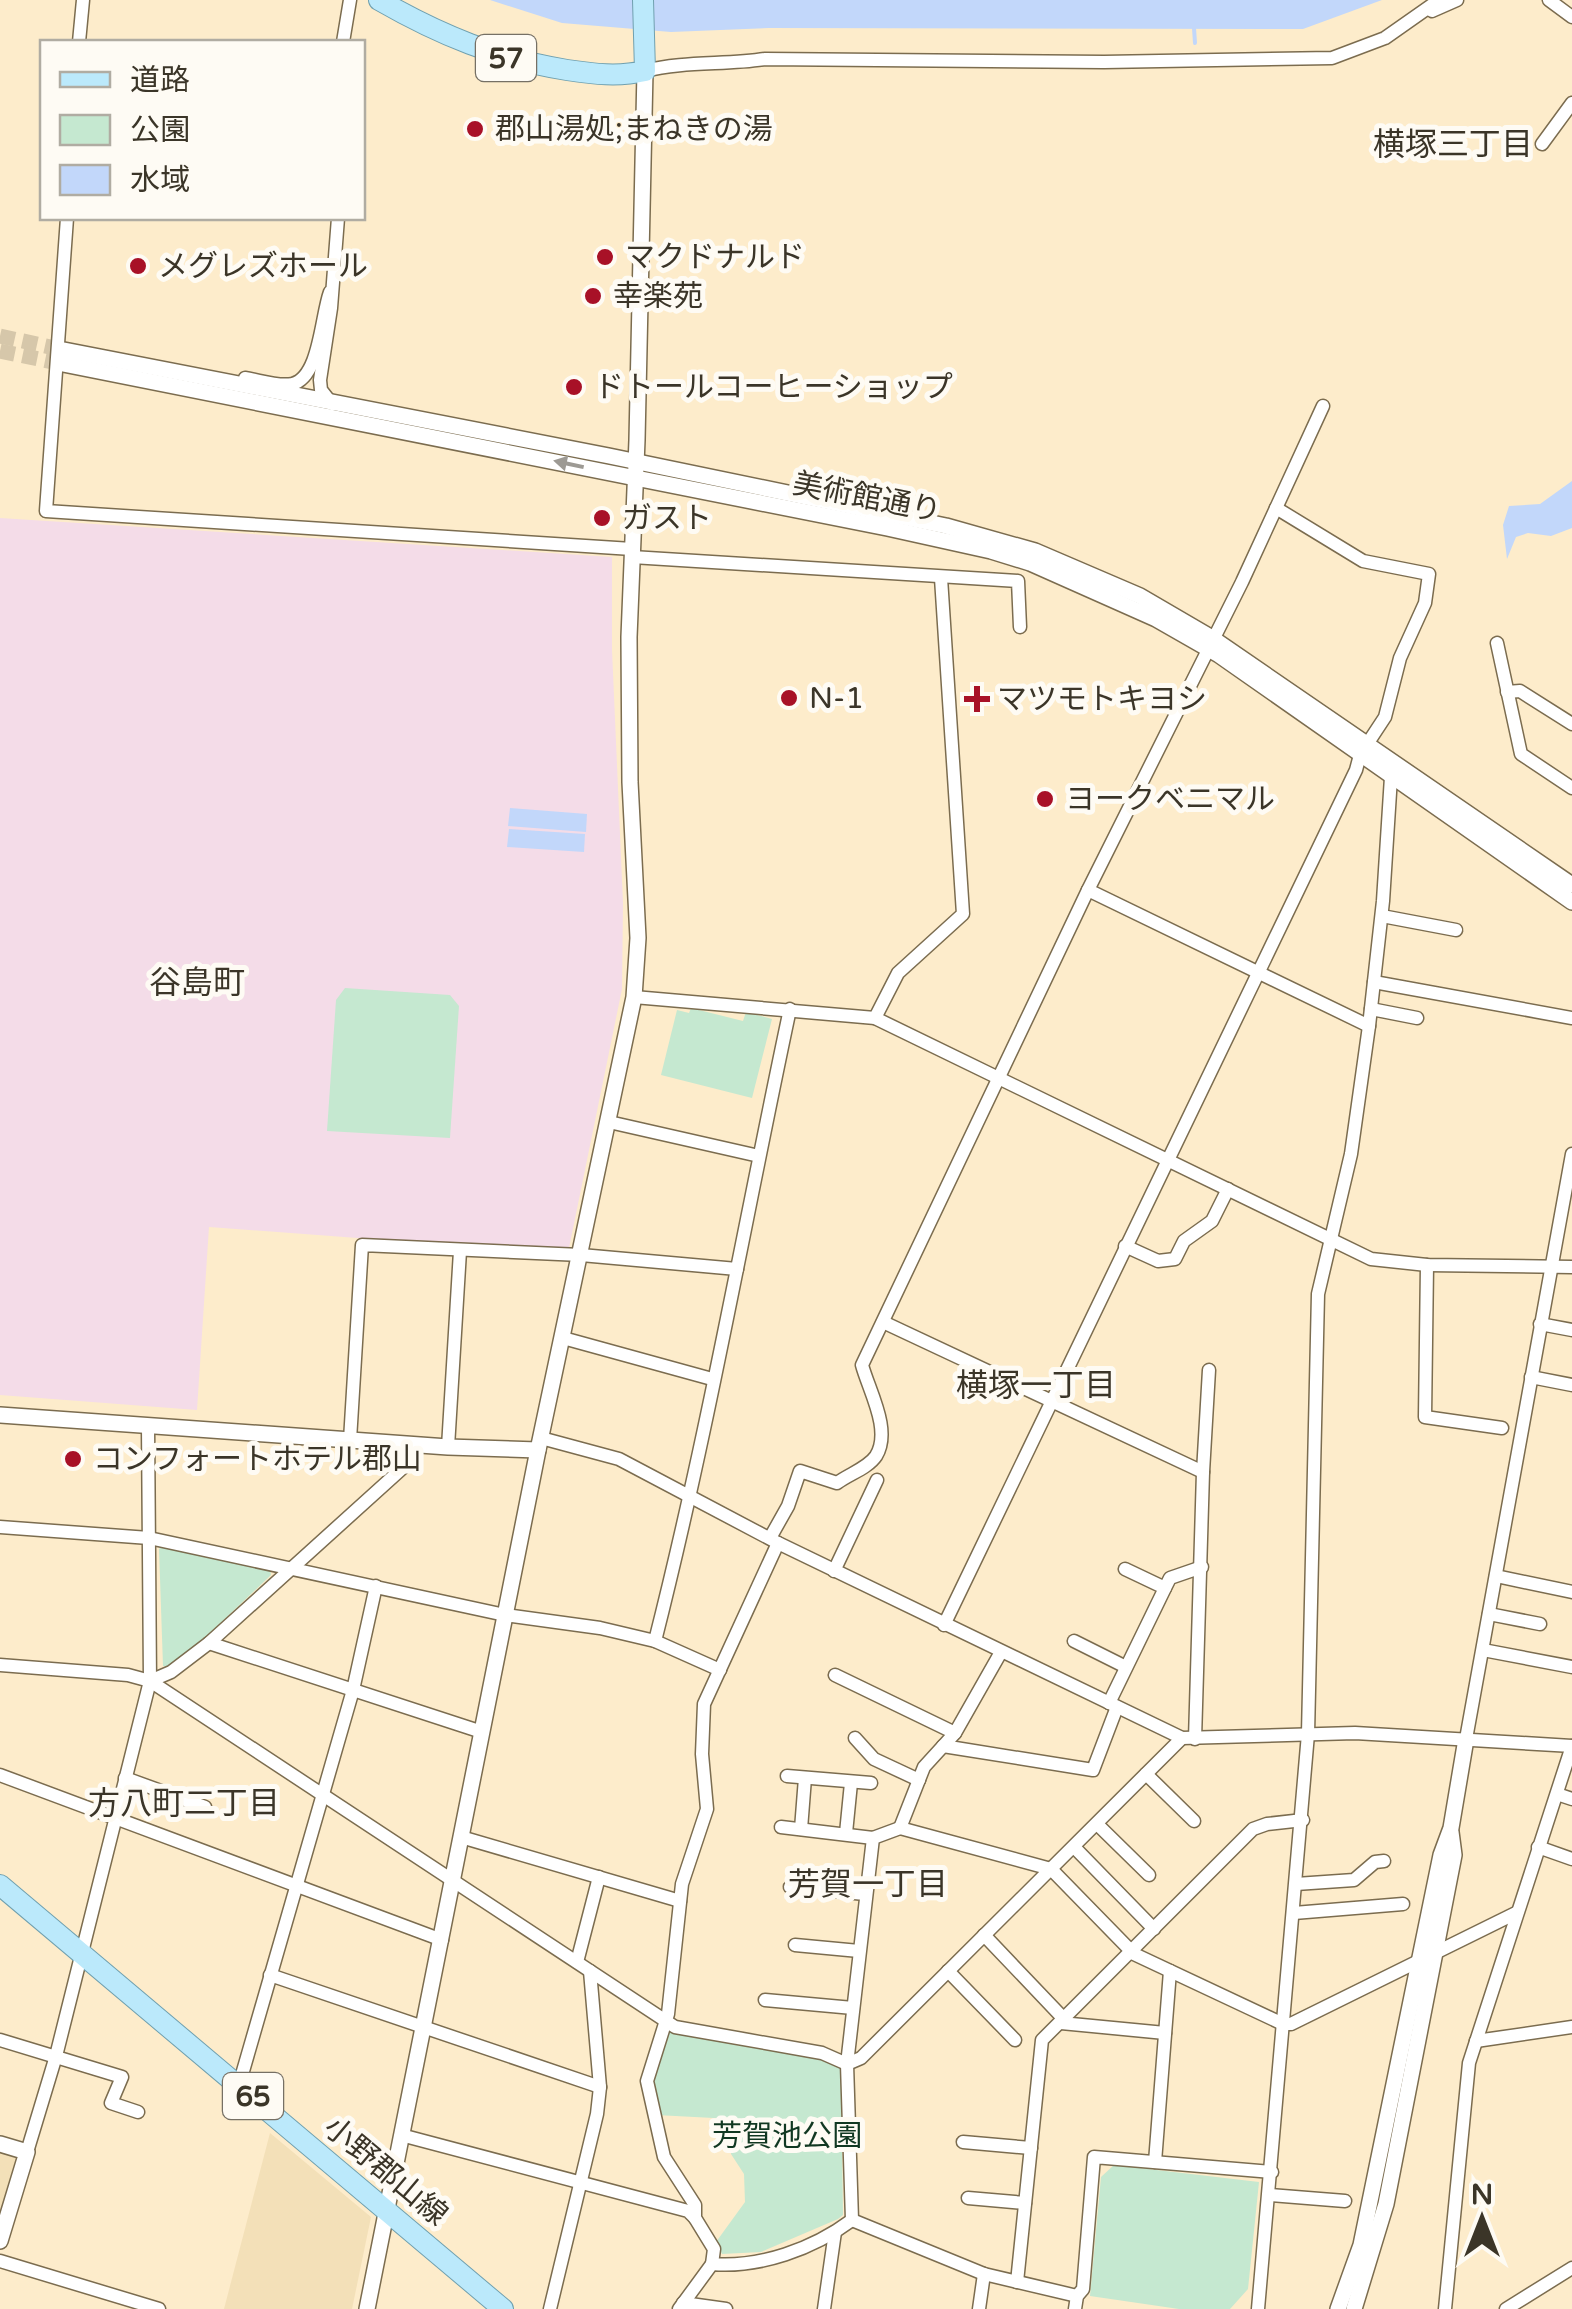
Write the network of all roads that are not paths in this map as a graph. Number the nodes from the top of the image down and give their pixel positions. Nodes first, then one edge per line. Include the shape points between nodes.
1 (82, 0) edge
2 (350, 0) edge
3 (379, 0) edge
4 (643, 0) edge
5 (1439, 0) edge
6 (1457, 0) edge
7 (1549, 0) edge
8 (1425, 12) junction
9 (1572, 17) edge
10 (79, 40) edge
11 (342, 40) edge
12 (644, 67) junction
13 (1572, 103) edge
14 (1542, 144) dead end
15 (67, 220) edge
16 (338, 220) edge
17 (330, 292) junction
18 (194, 377) junction
19 (332, 404) junction
20 (1324, 406) dead end
21 (636, 470) junction
22 (1276, 508) junction
23 (632, 553) junction
24 (941, 578) junction
25 (1020, 627) dead end
26 (1210, 643) junction
27 (1497, 643) dead end
28 (1507, 692) junction
29 (1572, 724) edge
30 (1363, 749) junction
31 (1392, 777) junction
32 (1572, 788) edge
33 (1572, 885) edge
34 (1088, 890) junction
35 (1572, 902) edge
36 (1382, 916) junction
37 (1456, 930) dead end
38 (1256, 974) junction
39 (1374, 982) junction
40 (634, 996) junction
41 (1371, 1009) junction
42 (790, 1010) junction
43 (875, 1018) junction
44 (1418, 1018) dead end
45 (1572, 1018) edge
46 (1369, 1026) junction
47 (999, 1080) junction
48 (609, 1122) junction
49 (759, 1156) junction
50 (1572, 1157) edge
51 (1167, 1158) junction
52 (1569, 1185) edge
53 (1228, 1189) junction
54 (1566, 1216) edge
55 (1330, 1240) junction
56 (1125, 1246) junction
57 (460, 1251) junction
58 (581, 1255) junction
59 (1427, 1264) junction
60 (1552, 1266) junction
61 (1572, 1267) edge
62 (737, 1270) junction
63 (883, 1322) junction
64 (1540, 1324) junction
65 (1572, 1330) edge
66 (563, 1338) junction
67 (1209, 1370) dead end
68 (1531, 1377) junction
69 (712, 1379) junction
70 (1572, 1386) edge
71 (1052, 1401) junction
72 (0, 1416) edge
73 (148, 1426) junction
74 (1502, 1428) dead end
75 (350, 1440) junction
76 (420, 1444) junction
77 (540, 1444) junction
78 (448, 1447) junction
79 (1202, 1472) junction
80 (877, 1480) dead end
81 (692, 1495) junction
82 (0, 1526) edge
83 (149, 1538) junction
84 (774, 1541) junction
85 (292, 1567) junction
86 (1202, 1567) junction
87 (1125, 1568) dead end
88 (834, 1571) junction
89 (1496, 1576) junction
90 (376, 1586) junction
91 (1165, 1588) junction
92 (1572, 1592) edge
93 (1489, 1614) junction
94 (505, 1615) junction
95 (1540, 1624) dead end
96 (944, 1626) junction
97 (655, 1641) junction
98 (1074, 1642) dead end
99 (209, 1643) junction
100 (1483, 1650) junction
101 (1001, 1652) junction
102 (0, 1664) edge
103 (1126, 1666) junction
104 (1572, 1667) edge
105 (720, 1670) junction
106 (835, 1675) dead end
107 (150, 1681) junction
108 (353, 1690) junction
109 (1113, 1705) junction
110 (482, 1732) junction
111 (954, 1733) junction
112 (1308, 1734) junction
113 (855, 1738) dead end
114 (1189, 1738) junction
115 (1466, 1738) junction
116 (943, 1746) junction
117 (1572, 1746) edge
118 (1146, 1774) junction
119 (0, 1776) edge
120 (787, 1776) dead end
121 (126, 1778) junction
122 (805, 1778) junction
123 (919, 1780) junction
124 (851, 1783) junction
125 (872, 1783) dead end
126 (1557, 1794) junction
127 (321, 1796) junction
128 (1572, 1799) edge
129 (205, 1807) dead end
130 (115, 1820) junction
131 (1303, 1820) junction
132 (1194, 1821) dead end
133 (1097, 1824) junction
134 (782, 1827) dead end
135 (900, 1828) junction
136 (801, 1829) junction
137 (846, 1833) junction
138 (461, 1837) junction
139 (873, 1838) junction
140 (1074, 1847) junction
141 (1538, 1848) junction
142 (1572, 1859) edge
143 (1384, 1860) dead end
144 (1051, 1869) junction
145 (1148, 1875) dead end
146 (599, 1877) junction
147 (452, 1880) junction
148 (1296, 1884) junction
149 (0, 1886) edge
150 (296, 1886) junction
151 (790, 1886) dead end
152 (865, 1894) junction
153 (680, 1901) junction
154 (1403, 1904) dead end
155 (1516, 1912) junction
156 (1294, 1913) junction
157 (1154, 1928) junction
158 (984, 1935) junction
159 (442, 1940) junction
160 (795, 1945) dead end
161 (859, 1951) junction
162 (1131, 1951) junction
163 (82, 1954) junction
164 (1427, 1957) junction
165 (577, 1962) junction
166 (590, 1971) junction
167 (948, 1971) junction
168 (1170, 1971) junction
169 (270, 1975) junction
170 (765, 2000) dead end
171 (853, 2008) junction
172 (665, 2020) junction
173 (1062, 2020) junction
174 (1283, 2024) junction
175 (424, 2028) junction
176 (1572, 2028) edge
177 (1165, 2032) junction
178 (0, 2040) edge
179 (1015, 2040) dead end
180 (1476, 2041) junction
181 (56, 2056) junction
182 (847, 2064) junction
183 (239, 2085) junction
184 (600, 2087) junction
185 (138, 2112) dead end
186 (401, 2135) junction
187 (963, 2142) dead end
188 (0, 2144) edge
189 (1031, 2148) junction
190 (27, 2152) junction
191 (1154, 2162) junction
192 (1272, 2172) junction
193 (581, 2182) junction
194 (1270, 2195) junction
195 (968, 2198) dead end
196 (1345, 2201) dead end
197 (1026, 2203) junction
198 (386, 2211) junction
199 (696, 2218) junction
200 (852, 2220) junction
201 (835, 2232) junction
202 (0, 2241) edge
203 (0, 2261) edge
204 (712, 2264) junction
205 (1572, 2268) edge
206 (984, 2274) junction
207 (1017, 2282) junction
208 (1076, 2303) edge
209 (681, 2306) edge
210 (158, 2309) edge
211 (366, 2309) edge
212 (504, 2309) edge
213 (550, 2309) edge
214 (726, 2309) edge
215 (824, 2309) edge
216 (979, 2309) edge
217 (1258, 2309) edge
218 (1338, 2309) edge
219 (1354, 2309) edge
220 (1445, 2309) edge
221 (1506, 2309) edge

1 - 10 street
2 - 11 street
3 - 12 main road, 57 via 448,38 528,64 610,76
4 - 12 main road
5 - 8 street
6 - 8 street
7 - 9 street
8 - 12 street via 1351,54 1298,61 765,60
12 - 21 street
13 - 14 street
15 - 23 street via 46,511
16 - 17 street
17 - 18 street via 313,364 296,383 214,373
17 - 19 street via 320,385
18 - 19 street, 美術館通り
21 -> 18 street, 美術館通り via 64,357
19 - 21 street, 美術館通り
20 - 22 street
21 - 23 street
21 - 26 street, 美術館通り via 991,551
22 - 26 street
22 - 30 street via 1363,561 1430,576 1385,717
23 - 24 street
23 - 40 street
24 - 25 street via 1018,581
24 - 43 street via 964,914 898,973
26 - 30 street, 美術館通り
26 - 34 street
27 - 28 street
28 - 29 street via 1520,691
28 - 32 street via 1520,754
30 - 31 street, 美術館通り
30 - 33 street, 美術館通り
30 - 38 street
31 - 35 street, 美術館通り
31 - 36 street
34 - 38 street
34 - 47 street
36 - 37 street
36 - 39 street
38 - 46 street
38 - 51 street
39 - 41 street
39 - 45 street
40 - 42 street
40 - 48 street
41 - 44 street
41 - 46 street
42 - 43 street
42 - 49 street
43 - 47 street
46 - 55 street
47 - 51 street
47 - 63 street
48 - 49 street
48 - 58 street
49 - 62 street
50 - 52 street
51 - 53 street
51 - 56 street
52 - 54 street
53 - 55 street
53 - 56 street via 1212,1221 1184,1241 1175,1259 1158,1261
54 - 60 street
55 - 59 street via 1371,1259
55 - 112 street via 1318,1294
56 - 71 street
57 - 58 street
57 - 75 street via 362,1246
57 - 78 street
58 - 62 street
58 - 66 street
59 - 60 street
59 - 74 street via 1425,1417
60 - 61 street
60 - 64 street
62 - 69 street
63 - 71 street
63 - 84 street via 862,1365 882,1425 876,1457 837,1482 800,1471
64 - 65 street
64 - 68 street
66 - 69 street
66 - 77 street
67 - 79 street
68 - 70 street
68 - 89 street
69 - 81 street
71 - 79 street
71 - 96 street
72 - 73 street
73 - 75 street
73 - 83 street
75 - 76 street
76 - 78 street
76 - 85 street via 412,1459
77 - 78 street
77 - 81 street via 620,1458
77 - 94 street
79 - 86 street
80 - 88 street
81 - 84 street
81 - 97 street
82 - 83 street
83 - 85 street
83 - 107 street
84 - 88 street
84 - 105 street
85 - 90 street
85 - 99 street
86 - 91 street via 1170,1578
86 - 114 street
87 - 91 street
88 - 96 street
89 - 92 street
89 - 93 street
90 - 94 street
90 - 108 street
91 - 103 street
93 - 95 street
93 - 100 street
94 - 97 street
94 - 110 street
96 - 101 street
97 - 105 street
98 - 103 street
99 - 107 street
99 - 108 street
100 - 104 street
100 - 115 street
101 - 109 street
101 - 111 street
102 - 107 street
103 - 109 street
105 - 153 street via 704,1704 707,1809
106 - 111 street
107 - 121 street
107 - 127 street
108 - 110 street
108 - 127 street
109 - 114 street
109 - 116 street via 1094,1770
110 - 138 street
111 - 116 street
112 - 114 street
112 - 115 street
112 - 131 street
113 - 123 street via 874,1759
114 - 118 street
115 - 117 street
115 - 164 street
116 - 123 street
117 - 126 street
118 - 132 street
118 - 133 street
119 - 130 street
120 - 122 street
121 - 129 street
121 - 130 street
122 - 124 street
122 - 136 street
123 - 135 street
124 - 125 street
124 - 137 street
126 - 128 street
126 - 141 street
127 - 147 street
127 - 150 street
130 - 150 street
130 - 163 street
131 - 148 street
131 - 157 street via 1253,1830
133 - 140 street
133 - 145 street
134 - 136 street
135 - 139 street
135 - 144 street
136 - 137 street
137 - 139 street
138 - 146 street
138 - 147 street
139 - 152 street
140 - 144 street
140 - 157 street
141 - 142 street
141 - 155 street
143 - 148 street via 1345,1882
144 - 158 street
144 - 162 street
146 - 153 street
146 - 165 street
147 - 159 street
147 - 165 street
148 - 156 street
149 - 163 main road, 小野郡山線 / 65
150 - 159 street
150 - 169 street
151 - 152 street
152 - 161 street
153 - 172 street
154 - 156 street
155 - 164 street
155 - 180 street
156 - 174 street
157 - 162 street
158 - 167 street
158 - 173 street
159 - 175 street
160 - 161 street
161 - 171 street
162 - 168 street
162 - 173 street
163 - 181 street
163 - 183 main road, 小野郡山線 / 65
164 - 174 street
164 - 218 street via 1361,2245
164 - 219 street via 1386,2204
165 - 166 street
166 - 172 street
166 - 184 street
167 - 179 street
167 - 182 street via 861,2058
168 - 174 street
168 - 177 street
169 - 175 street
169 - 183 street
170 - 171 street
171 - 182 street
172 - 182 street via 675,2028 822,2053
172 - 199 street via 647,2090 664,2157
173 - 177 street
173 - 189 street via 1042,2040
174 - 192 street
175 - 184 street
175 - 186 street
176 - 180 street
177 - 191 street
178 - 181 street
180 - 220 street via 1460,2134
181 - 185 street via 122,2076 111,2102
181 - 190 street
182 - 200 street
183 - 198 main road, 小野郡山線 / 65
184 - 193 street
186 - 193 street
186 - 198 street
187 - 189 street
188 - 190 street
189 - 197 street
190 - 202 street
191 - 192 street
191 - 208 street via 1094,2157 1083,2289
192 - 194 street
193 - 199 street
193 - 213 street
194 - 196 street
194 - 217 street
195 - 197 street
197 - 207 street
198 - 211 street
198 - 212 main road, 小野郡山線 / 65
199 - 204 street via 714,2249
200 - 201 street
200 - 206 street
201 - 204 street via 763,2262
201 - 215 street
203 - 210 street
204 - 209 street
205 - 221 street
206 - 207 street
206 - 216 street
207 - 208 street
209 - 214 street

